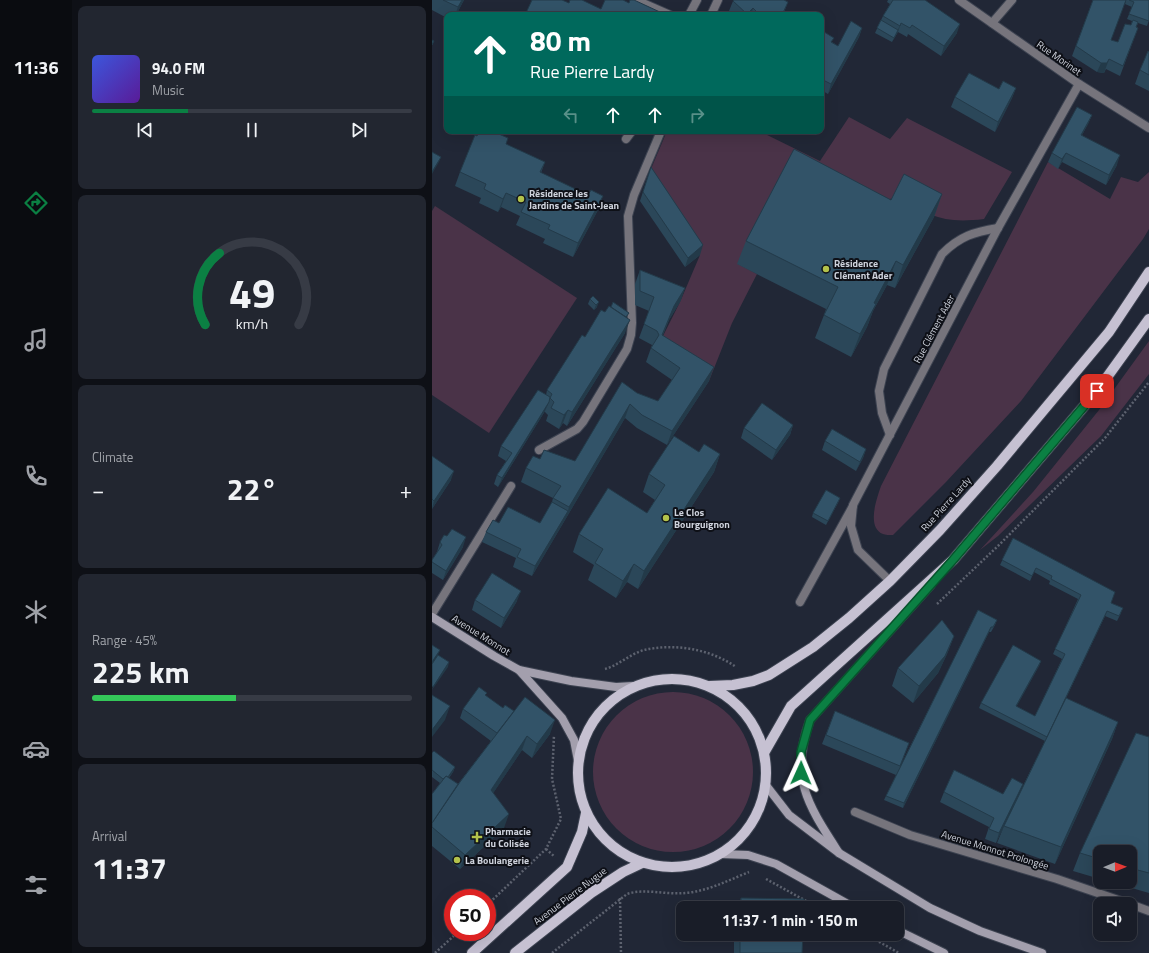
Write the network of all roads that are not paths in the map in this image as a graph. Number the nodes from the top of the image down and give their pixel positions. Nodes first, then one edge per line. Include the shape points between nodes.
1 (636, 0) edge
2 (697, 0) edge
3 (718, 0) edge
4 (959, 0) edge
5 (1012, 0) edge
6 (663, 12) edge
7 (691, 12) edge
8 (712, 12) edge
9 (992, 23) junction
10 (1079, 84) junction
11 (1149, 128) edge
12 (630, 134) edge
13 (659, 134) edge
14 (626, 139) dead end
15 (998, 228) junction
16 (1149, 272) edge
17 (1149, 319) edge
18 (890, 435) junction
19 (539, 450) dead end
20 (511, 486) dead end
21 (853, 505) junction
22 (953, 560) junction
23 (890, 581) junction
24 (800, 602) dead end
25 (432, 615) edge
26 (519, 670) junction
27 (633, 686) junction
28 (710, 686) junction
29 (764, 753) junction
30 (578, 761) junction
31 (766, 784) junction
32 (855, 812) dead end
33 (586, 813) junction
34 (839, 853) junction
35 (720, 854) junction
36 (642, 863) junction
37 (1110, 897) edge
38 (842, 901) edge
39 (1137, 907) edge
40 (1149, 911) edge
41 (904, 933) edge
42 (472, 953) edge
43 (515, 953) edge
44 (944, 953) edge
45 (1042, 953) edge

1 - 6 street
2 - 7 street
3 - 8 street
4 - 9 street, Rue Morinet
5 - 9 street
9 - 10 street, Rue Morinet
10 - 11 street, Rue Morinet
10 - 15 street, Rue Clément Ader
12 - 14 street
13 - 19 street via 628,216 632,329 627,349 577,429
15 - 18 street, Rue Clément Ader
15 - 18 street via 973,233 953,243 942,254 884,369 879,391 882,413
16 - 23 main road, Rue Pierre Lardy via 1109,332 997,466
17 - 22 main road via 1097,391
18 - 21 street, Rue Clément Ader
20 - 25 street
21 - 23 street, Rue Clément Ader via 851,526 858,550
21 - 24 street
22 - 29 main road via 791,706
22 - 34 main road via 810,720 801,752 801,773 805,792 822,827
23 - 28 main road, Rue Pierre Lardy via 813,647 769,675 733,685
25 - 26 main road, Avenue Monnot
26 - 27 main road via 572,681 616,687
26 - 30 main road via 562,718 574,740
27 - 28 main road via 659,679 685,679
27 - 30 main road via 616,696 590,724 582,742
28 - 29 main road via 726,695 751,720
29 - 31 main road
30 - 33 main road via 578,788
31 - 34 main road via 790,815
31 - 35 main road via 759,808 747,830
32 - 37 street, Avenue Monnot Prolongée via 910,834
33 - 36 main road via 600,835 620,852
33 - 42 main road, Avenue Pierre Nugue via 582,832 566,867
34 - 45 main road via 930,908 980,931
35 - 36 main road via 709,860 682,867
35 - 38 main road via 748,855 776,864
36 - 43 main road, Avenue Pierre Nugue via 591,893
39 - 40 street, Avenue Monnot Prolongée
41 - 44 main road

